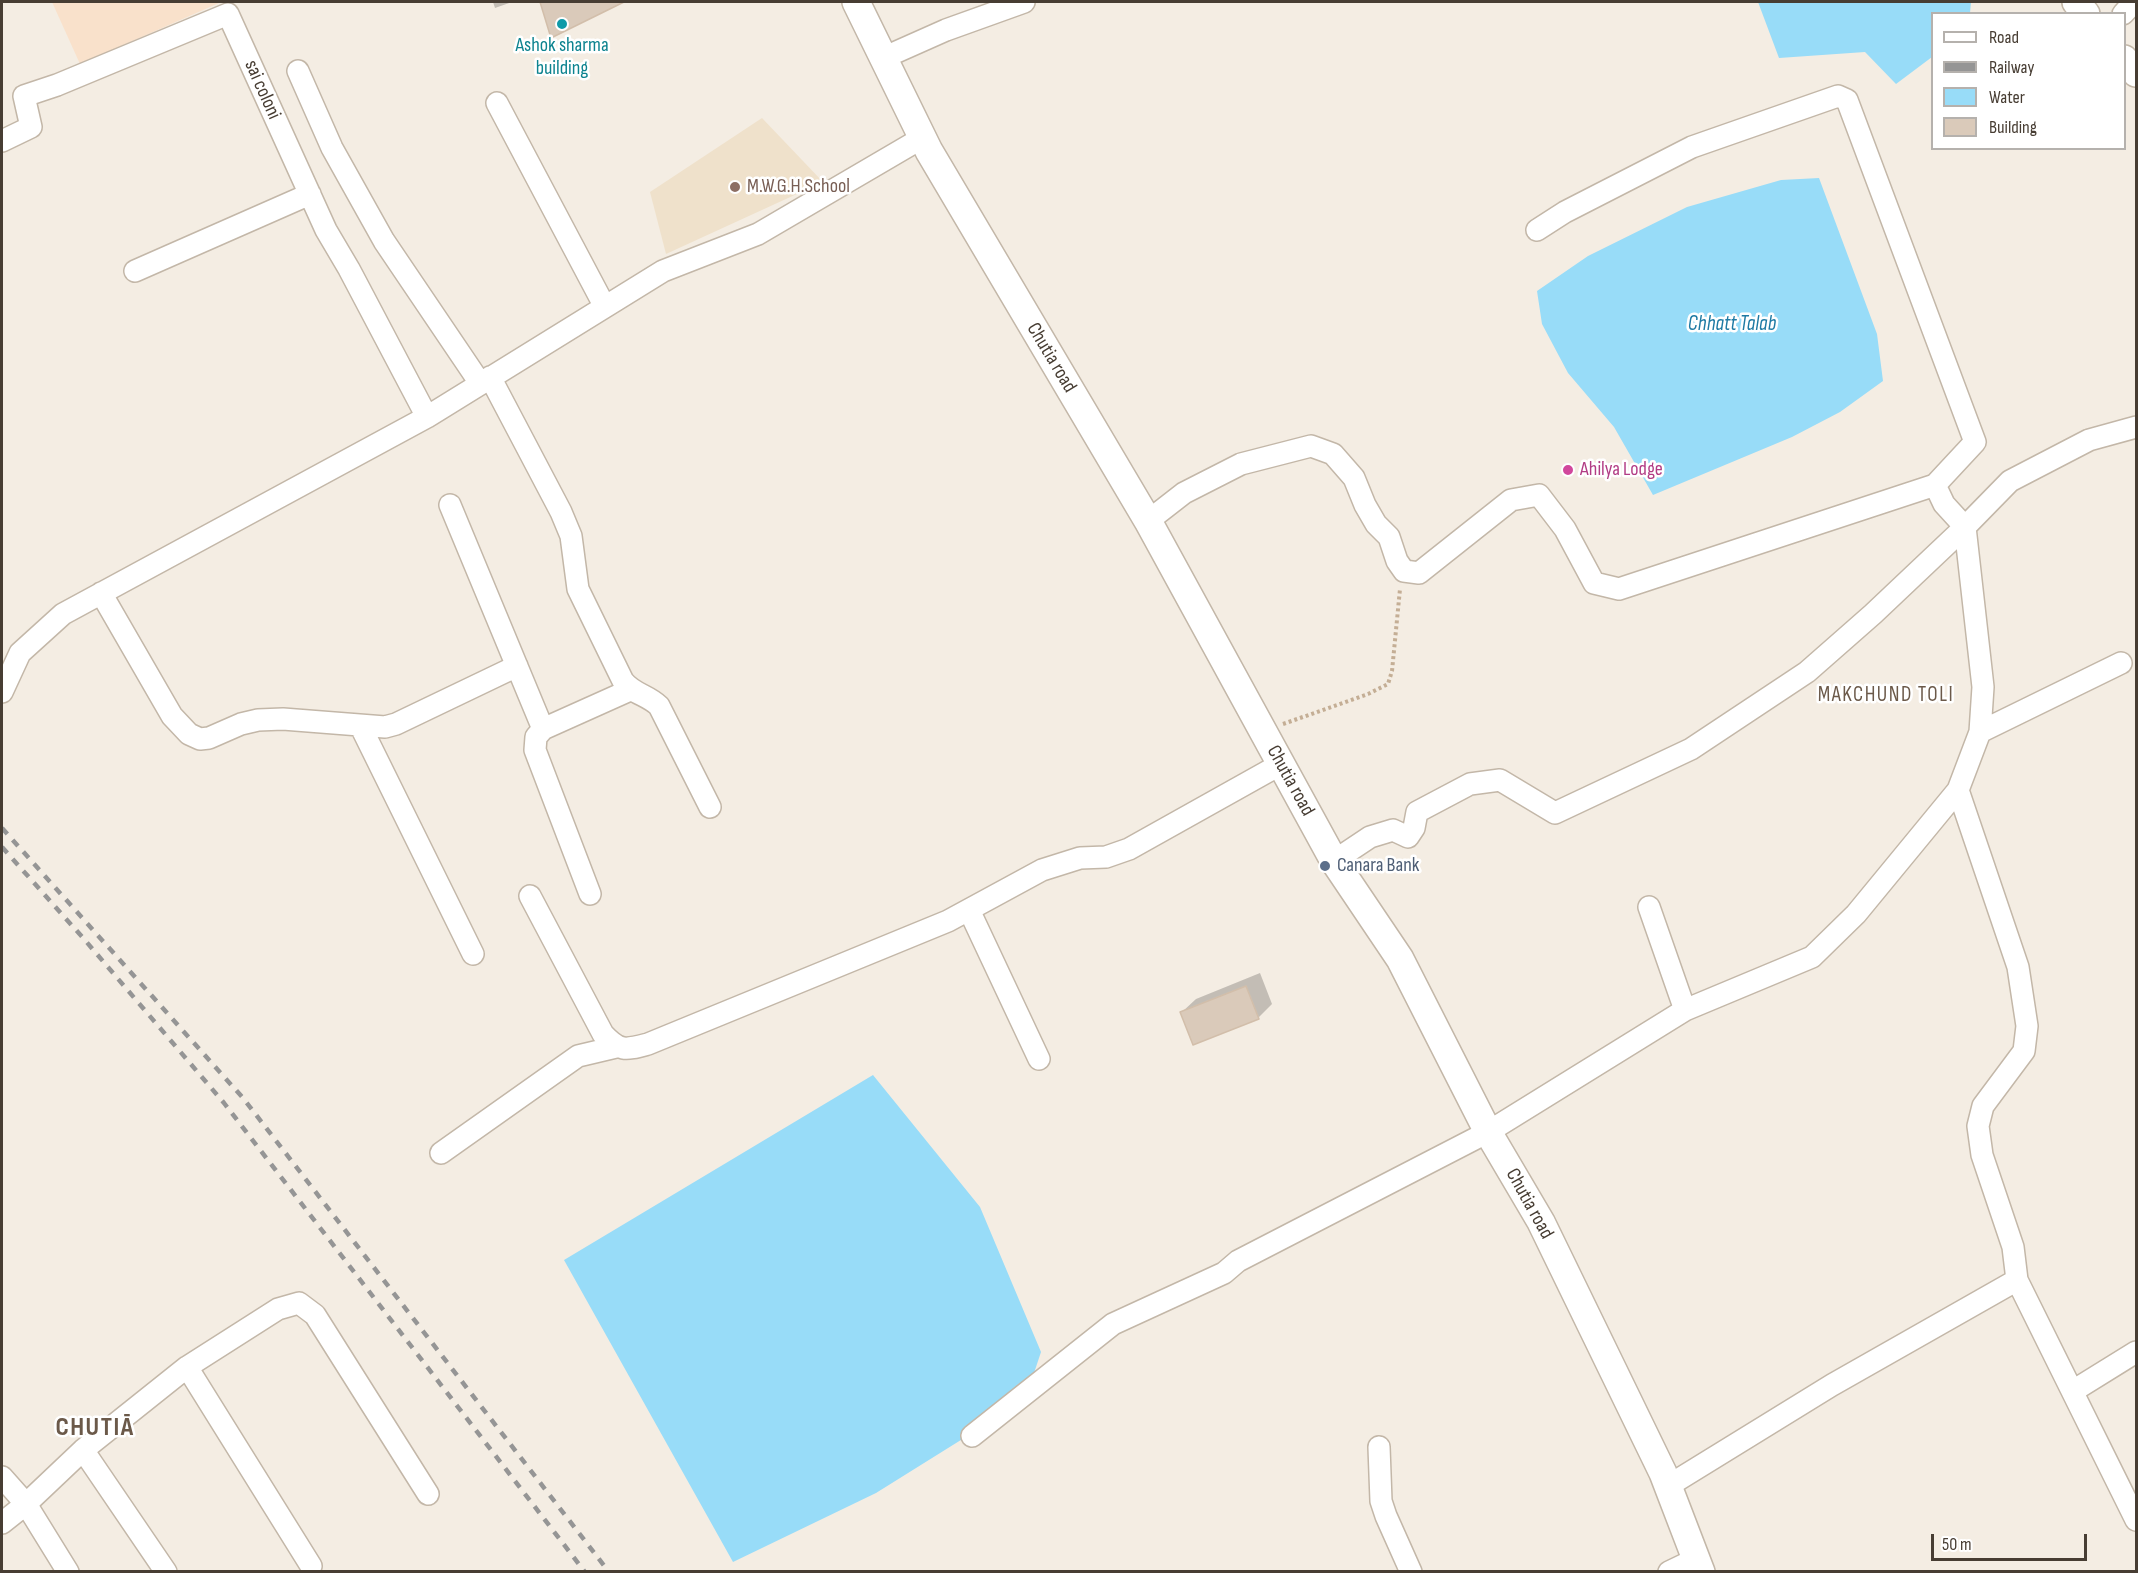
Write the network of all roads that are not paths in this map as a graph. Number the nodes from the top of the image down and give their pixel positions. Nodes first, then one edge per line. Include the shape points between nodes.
1 (856, 2) edge
2 (1024, 2) edge
3 (225, 8) edge
4 (883, 58) junction
5 (2126, 61) edge
6 (298, 71) dead end
7 (2136, 73) edge
8 (498, 103) dead end
9 (922, 138) junction
10 (2, 141) edge
11 (310, 194) junction
12 (1537, 230) dead end
13 (135, 271) dead end
14 (605, 307) junction
15 (485, 380) junction
16 (427, 417) junction
17 (2136, 427) edge
18 (1935, 485) junction
19 (450, 505) dead end
20 (1148, 521) junction
21 (1965, 527) junction
22 (101, 593) junction
23 (20, 653) junction
24 (2121, 663) dead end
25 (517, 666) junction
26 (2, 671) edge
27 (630, 690) junction
28 (2, 692) edge
29 (360, 725) junction
30 (543, 729) junction
31 (1980, 732) junction
32 (1281, 764) junction
33 (1958, 790) junction
34 (710, 807) dead end
35 (1334, 861) junction
36 (590, 894) dead end
37 (530, 897) dead end
38 (1649, 907) dead end
39 (969, 910) junction
40 (473, 954) dead end
41 (1685, 1010) junction
42 (616, 1047) junction
43 (1039, 1059) dead end
44 (1488, 1132) junction
45 (441, 1153) dead end
46 (2017, 1280) junction
47 (2136, 1352) edge
48 (187, 1367) junction
49 (2073, 1391) junction
50 (972, 1436) dead end
51 (1379, 1447) dead end
52 (83, 1450) junction
53 (2, 1477) edge
54 (1668, 1486) junction
55 (428, 1494) dead end
56 (26, 1504) junction
57 (2136, 1520) edge
58 (2, 1523) edge
59 (1699, 1565) edge
60 (311, 1566) dead end
61 (68, 1572) edge
62 (166, 1572) edge
63 (1411, 1572) edge
64 (1669, 1572) edge

1 - 4 street, Chutia road
2 - 4 street
3 - 10 street, sai coloni via 57,85 24,96 31,127
3 - 11 street, sai coloni
4 - 9 street, Chutia road
5 - 7 street
6 - 15 street via 332,148 384,241
8 - 14 street
9 - 14 street via 758,234 663,271
9 - 20 street, Chutia road
11 - 13 street
11 - 16 street, sai coloni
12 - 18 street via 1692,147 1838,96 1847,100 1975,442
14 - 15 street
15 - 16 street
15 - 27 street via 561,512 571,536 578,589
16 - 22 street
17 - 21 street via 2089,440 2010,481
18 - 20 street via 1619,589 1594,583 1565,528 1539,495 1511,500 1419,573 1404,571 1389,537 1365,505 1354,478 1333,454 1311,446 1241,464 1184,493
18 - 21 street via 1944,504
19 - 25 street
20 - 32 street, Chutia road
21 - 31 street via 1983,687
21 - 35 street via 1807,672 1691,749 1555,813 1500,780 1470,784 1417,812 1408,837 1393,830 1370,837
22 - 23 street via 63,614
22 - 29 street via 172,716 189,734 208,738 258,720
23 - 26 street
23 - 28 street
24 - 31 street
25 - 29 street via 404,722 385,727
25 - 30 street
27 - 30 street
27 - 34 street via 651,698 659,706
29 - 40 street
30 - 36 street via 536,736 535,750
31 - 33 street
32 - 35 street, Chutia road
32 - 39 street via 1129,849 1051,867
33 - 41 street via 1856,914 1812,957
33 - 46 street via 2018,967 2027,1026 2024,1052 1983,1106 1978,1126 1982,1155 2013,1247
35 - 44 street, Chutia road via 1400,959
37 - 42 street via 603,1034
38 - 41 street
39 - 42 street via 648,1044 628,1049
39 - 43 street
41 - 44 street
42 - 45 street via 578,1056
44 - 50 street via 1238,1261 1224,1273 1113,1324
44 - 54 street, Chutia road via 1541,1222
46 - 49 street
46 - 54 street via 1832,1385
47 - 49 street
48 - 52 street
48 - 55 street via 278,1309 299,1303 315,1315
48 - 60 street
49 - 57 street
51 - 63 street via 1381,1501
52 - 56 street
52 - 62 street
53 - 56 street
54 - 59 street, Chutia road
56 - 58 street
56 - 61 street
59 - 64 street

